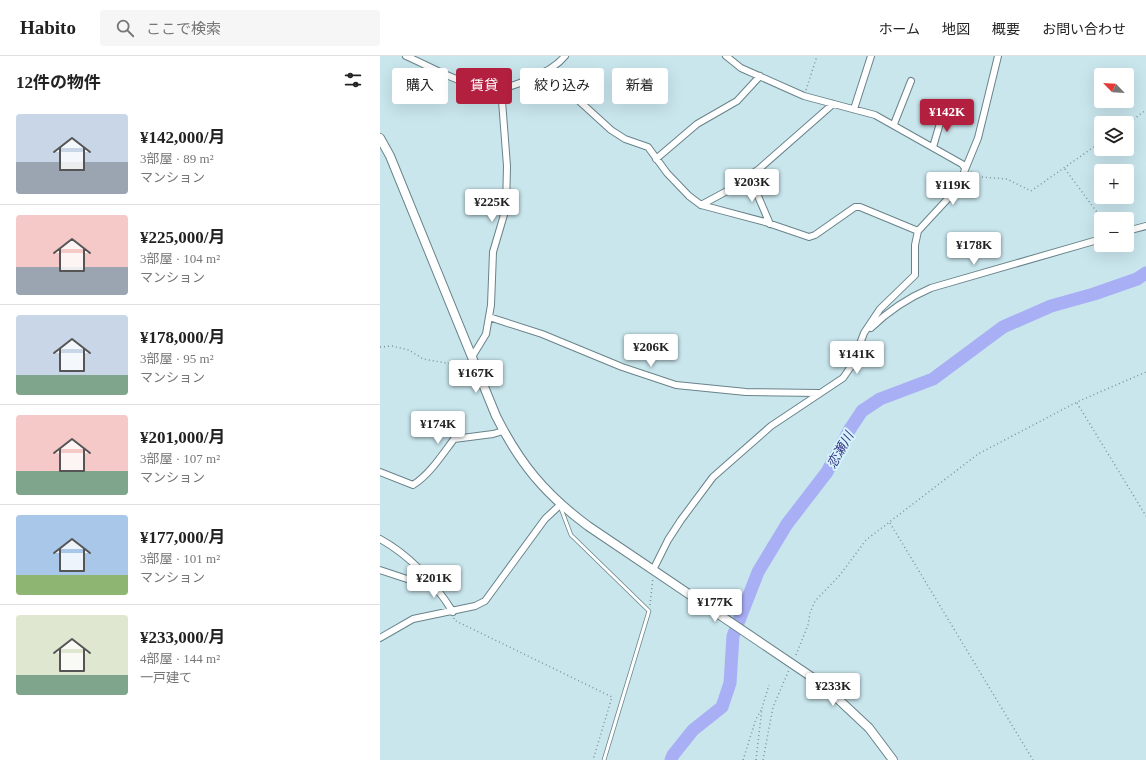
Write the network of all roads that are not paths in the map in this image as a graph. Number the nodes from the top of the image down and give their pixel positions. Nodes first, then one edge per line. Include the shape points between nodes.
1 (406, 56) edge
2 (565, 56) edge
3 (726, 56) edge
4 (871, 56) edge
5 (998, 56) edge
6 (550, 68) edge
7 (760, 76) junction
8 (456, 80) edge
9 (911, 80) dead end
10 (502, 104) edge
11 (582, 104) edge
12 (833, 104) junction
13 (854, 110) junction
14 (943, 114) dead end
15 (894, 124) junction
16 (380, 138) edge
17 (933, 147) junction
18 (656, 158) junction
19 (965, 168) junction
20 (749, 175) junction
21 (701, 205) junction
22 (770, 224) junction
23 (1146, 226) edge
24 (1134, 229) edge
25 (918, 231) junction
26 (1094, 241) edge
27 (489, 317) junction
28 (864, 333) junction
29 (472, 357) junction
30 (819, 393) junction
31 (504, 431) junction
32 (380, 472) edge
33 (560, 504) junction
34 (380, 539) edge
35 (380, 570) edge
36 (653, 570) junction
37 (427, 578) junction
38 (453, 612) junction
39 (380, 638) edge
40 (604, 760) edge
41 (893, 760) edge

1 - 8 street
2 - 6 street
3 - 7 street via 741,68
4 - 13 street
5 - 19 street via 978,138
7 - 12 street via 814,100
7 - 18 street via 737,101 697,124
9 - 15 street
10 - 27 street via 507,166 506,208 493,252
11 - 18 street via 611,130 625,139 648,147
12 - 13 street
12 - 20 street via 788,145
13 - 15 street via 875,115
14 - 17 street
15 - 17 street
16 - 29 street via 390,156
17 - 19 street
18 - 21 street via 689,196
19 - 25 street via 955,191
20 - 21 street
20 - 22 street
21 - 22 street
22 - 25 street via 809,237 855,207 860,207
23 - 24 street
25 - 28 street via 915,245 915,275 880,309
26 - 28 street via 931,288 905,301
27 - 29 street via 486,334
27 - 30 street via 542,334 622,367 676,385 746,392
28 - 30 street via 852,365 843,378
29 - 31 street
30 - 36 street via 771,426 713,477 676,526
31 - 32 street via 454,439 439,459 413,485
31 - 33 street via 514,450 534,477
33 - 36 street
33 - 38 street via 545,519 485,601
33 - 40 lane via 570,535 649,611
34 - 37 street via 414,563
35 - 37 street via 407,579
36 - 41 street via 822,684 869,728
37 - 38 street
38 - 39 street via 413,619

